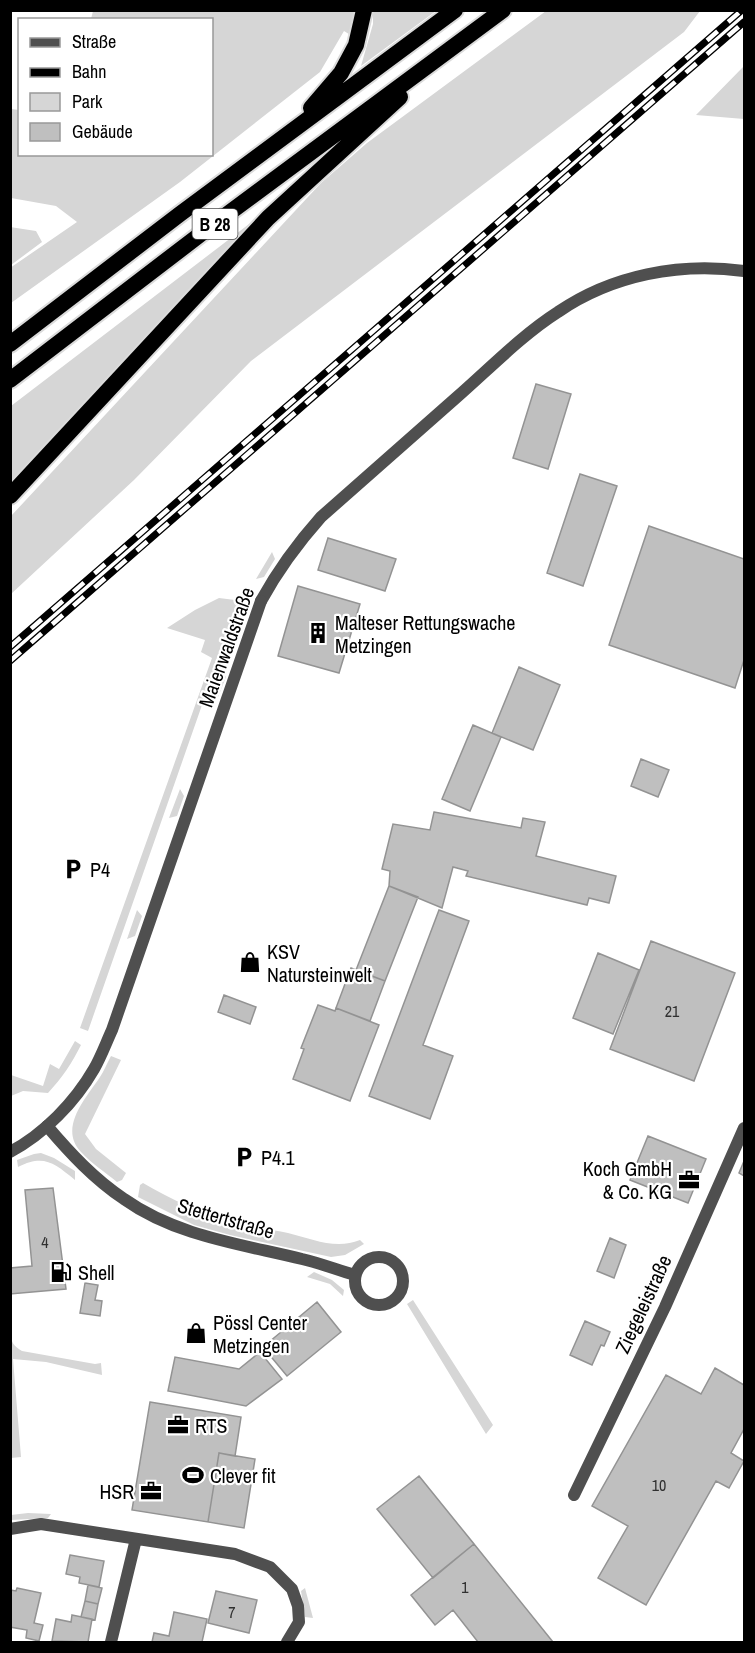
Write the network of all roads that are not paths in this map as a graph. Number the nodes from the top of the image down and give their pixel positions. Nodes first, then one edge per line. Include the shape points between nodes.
1 (364, 10) edge
2 (454, 10) edge
3 (503, 10) edge
4 (421, 70) junction
5 (280, 142) junction
6 (744, 271) edge
7 (10, 344) edge
8 (10, 380) edge
9 (10, 496) edge
10 (47, 1126) junction
11 (744, 1128) edge
12 (10, 1152) edge
13 (355, 1275) junction
14 (574, 1496) dead end
15 (10, 1529) edge
16 (136, 1539) junction
17 (111, 1642) edge
18 (287, 1642) edge

1 - 5 highway via 356,45 341,73
2 - 5 highway, B 28
3 - 4 highway, B 28
4 - 8 highway, B 28
4 - 9 highway via 390,108 260,226
5 - 7 highway, B 28
6 - 10 street, Maienwaldstraße via 693,268 657,272 622,280 557,312 321,517 291,552 261,601 112,1030 94,1069
10 - 12 street, Maienwaldstraße
10 - 13 street, Stettertstraße via 75,1160 124,1200 162,1220 204,1237 305,1259
11 - 14 street, Ziegeleistraße via 667,1302
13 - 13 street via 357,1294 364,1301 382,1305 399,1296 403,1277 393,1261 384,1257 366,1260
15 - 16 street via 41,1524
16 - 17 street
16 - 18 street via 235,1554 270,1567 292,1589 297,1606 299,1622

